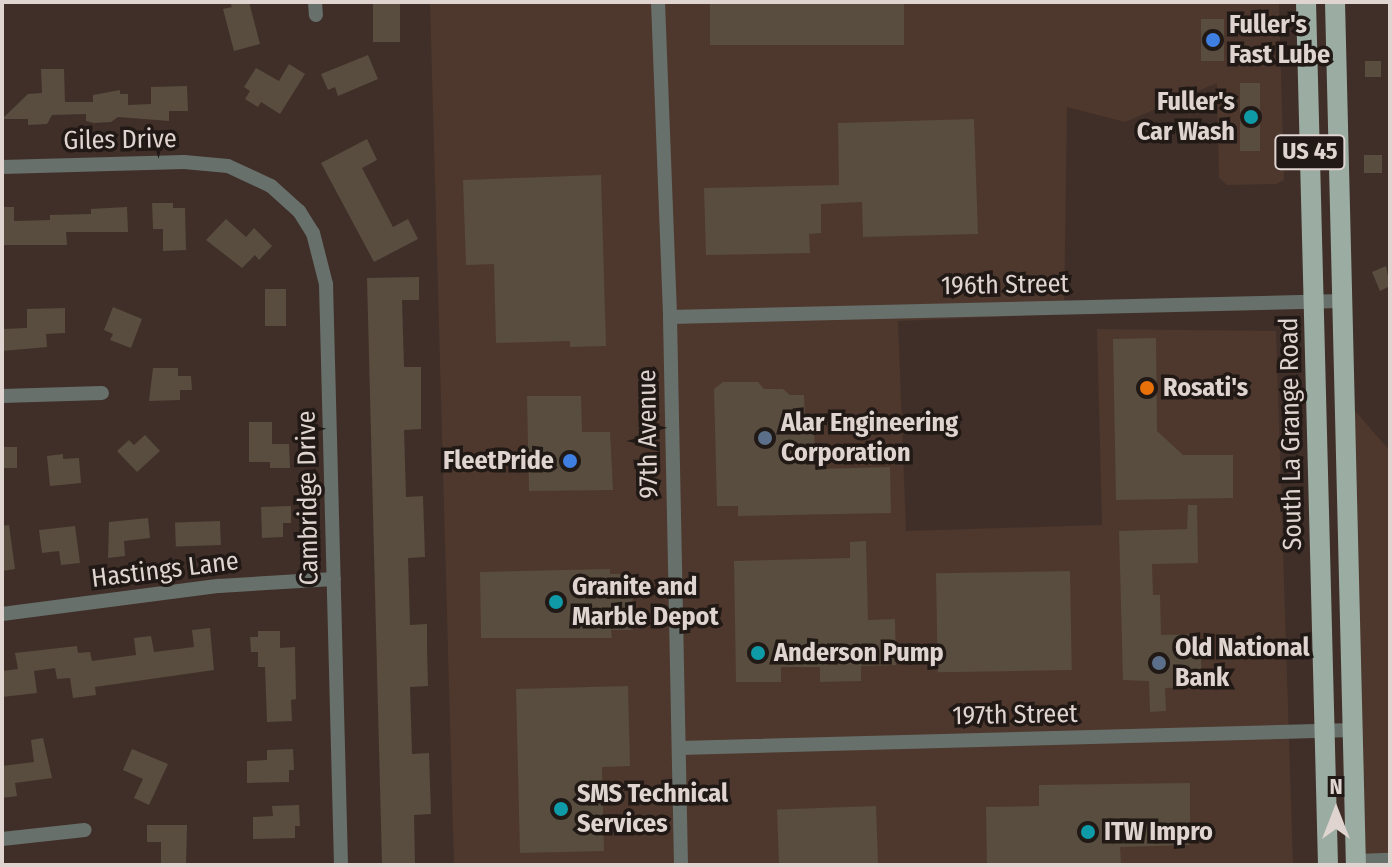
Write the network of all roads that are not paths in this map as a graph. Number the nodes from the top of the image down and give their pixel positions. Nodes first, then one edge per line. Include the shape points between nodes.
1 (658, 2) edge
2 (1306, 2) edge
3 (1335, 2) edge
4 (2, 167) edge
5 (238, 169) joint
6 (1314, 301) junction
7 (1342, 301) junction
8 (670, 317) junction
9 (102, 393) dead end
10 (2, 396) edge
11 (334, 579) junction
12 (2, 614) edge
13 (1353, 730) junction
14 (1325, 731) junction
15 (679, 748) junction
16 (85, 830) dead end
17 (2, 839) edge
18 (1390, 860) edge
19 (1356, 863) edge
20 (341, 865) edge
21 (681, 865) edge
22 (1328, 865) edge

1 - 8 street, 97th Avenue
2 - 6 main road, South La Grange Road / US 45
3 - 7 main road, South La Grange Road / US 45
4 - 5 street, Giles Drive via 184,162
5 - 11 street, Cambridge Drive via 271,186 299,211 323,263
6 - 7 street, 196th Street
6 - 8 street, 196th Street
6 - 14 main road, South La Grange Road / US 45
7 - 13 main road, South La Grange Road / US 45
8 - 15 street, 97th Avenue
9 - 10 street
11 - 12 street, Hastings Lane via 234,585
11 - 20 street, Cambridge Drive
13 - 14 street, 197th Street
13 - 19 main road, South La Grange Road / US 45
14 - 15 street, 197th Street
14 - 22 main road, South La Grange Road / US 45
15 - 21 street, 97th Avenue
16 - 17 street
18 - 19 street

